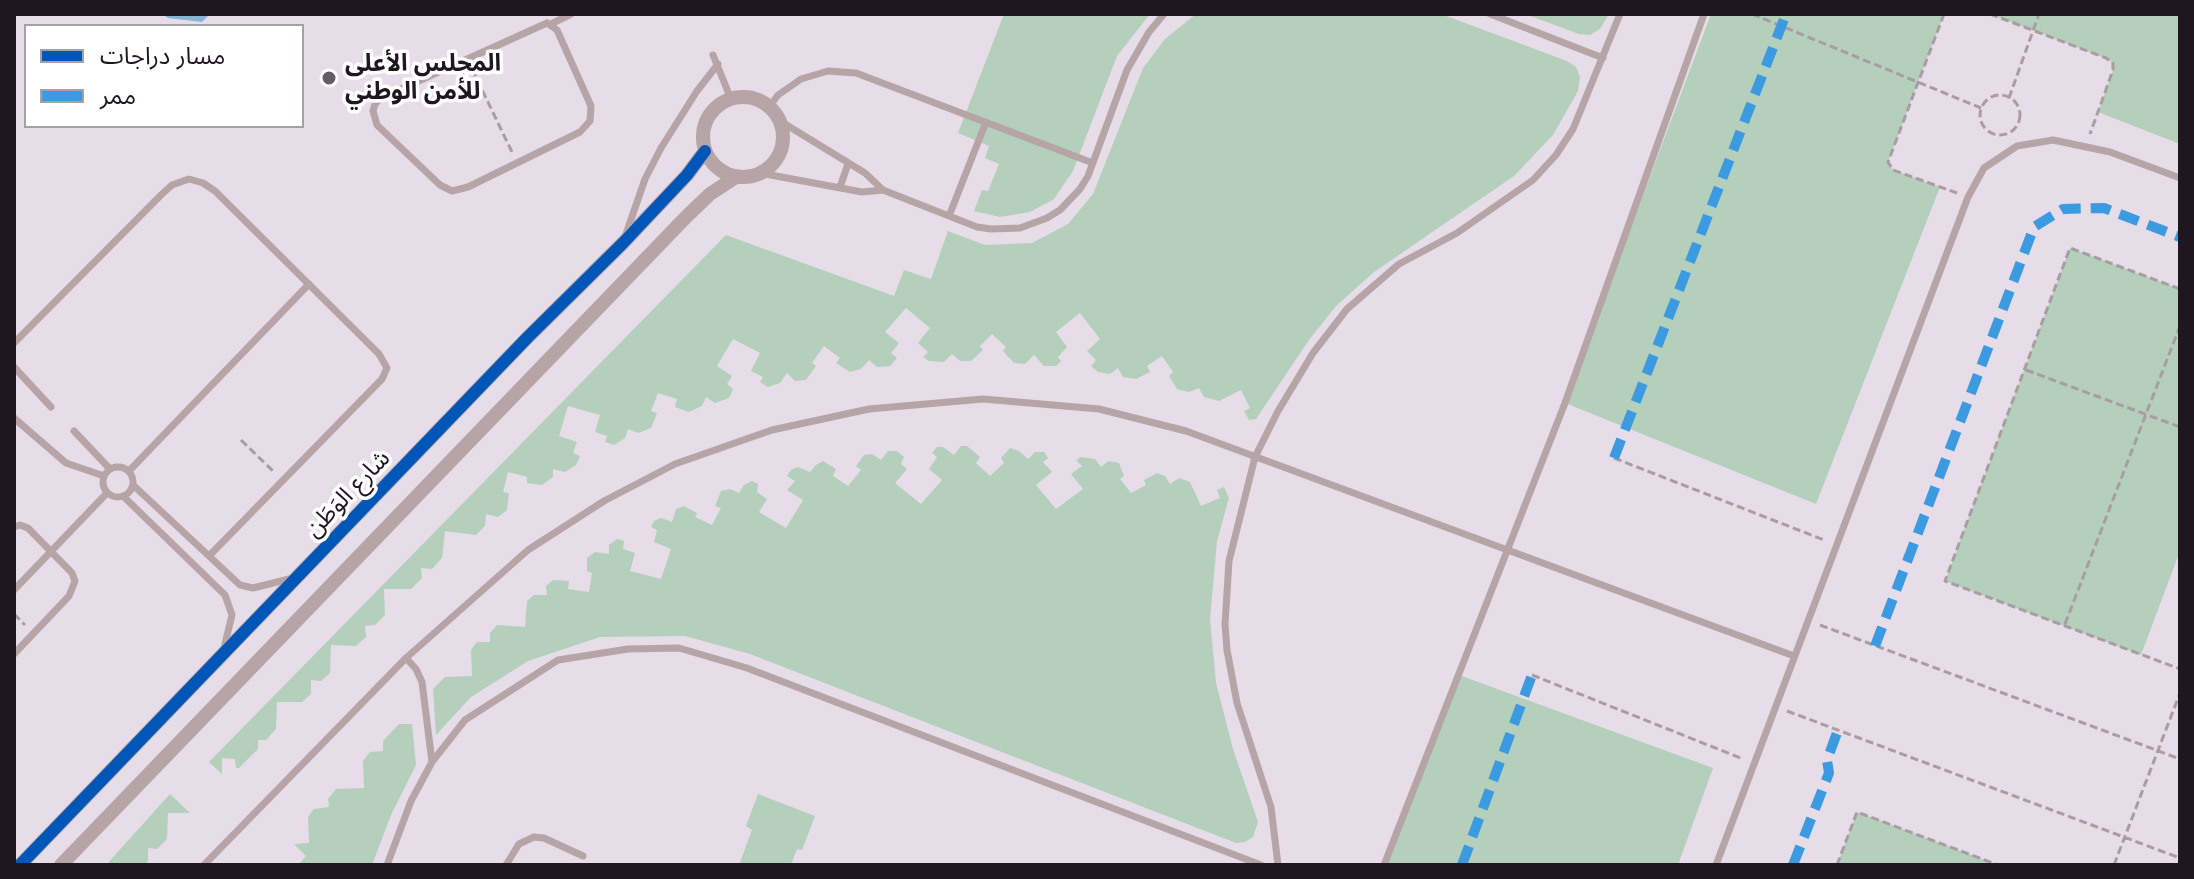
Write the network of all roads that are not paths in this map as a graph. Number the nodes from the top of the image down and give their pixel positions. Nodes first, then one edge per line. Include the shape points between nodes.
1 (571, 14) edge
2 (1164, 14) edge
3 (1490, 14) edge
4 (1620, 14) edge
5 (1704, 14) edge
6 (551, 24) junction
7 (713, 55) dead end
8 (1603, 58) junction
9 (718, 64) junction
10 (731, 99) junction
11 (769, 107) junction
12 (780, 121) junction
13 (986, 122) junction
14 (705, 151) junction
15 (1093, 163) junction
16 (848, 164) junction
17 (760, 173) junction
18 (736, 177) junction
19 (2180, 178) edge
20 (840, 187) junction
21 (883, 190) junction
22 (949, 216) junction
23 (623, 243) junction
24 (309, 284) junction
25 (14, 343) edge
26 (14, 367) edge
27 (51, 407) dead end
28 (14, 418) edge
29 (74, 431) dead end
30 (1255, 457) junction
31 (110, 469) junction
32 (129, 471) junction
33 (104, 476) junction
34 (133, 485) junction
35 (107, 493) junction
36 (123, 496) junction
37 (14, 527) edge
38 (52, 551) junction
39 (1507, 551) junction
40 (209, 556) junction
41 (298, 577) junction
42 (14, 590) edge
43 (14, 654) edge
44 (223, 654) junction
45 (1794, 656) junction
46 (406, 658) junction
47 (432, 762) junction
48 (583, 856) dead end
49 (20, 865) edge
50 (61, 865) edge
51 (204, 865) edge
52 (387, 865) edge
53 (506, 865) edge
54 (1261, 865) edge
55 (1278, 865) edge
56 (1384, 865) edge
57 (1716, 865) edge

1 - 6 lane
2 - 15 lane via 1127,70
3 - 8 lane
4 - 8 lane
5 - 39 lane
6 - 6 lane via 591,106 590,121 580,132 452,191 377,125 375,104 381,98 542,23
7 - 9 lane
8 - 30 lane via 1556,155 1533,180 1457,233 1399,264 1347,309 1299,376
9 - 10 lane
9 - 23 lane via 661,148
10 - 11 street via 747,97
10 - 14 street via 707,120
11 - 12 street
11 - 13 lane via 801,79 842,70
12 - 16 lane
12 - 17 street via 782,147
13 - 15 lane
13 - 22 lane
14 - 18 street via 720,170
14 - 23 street, شارع الوَطَن
15 - 22 lane via 1071,200 1034,224 991,229
16 - 20 lane
16 - 21 lane
17 - 18 street
17 - 20 lane
18 - 50 street via 687,216
19 - 45 lane via 2053,140 2017,146 1984,168 1968,197
20 - 21 lane
21 - 22 lane
23 - 41 street, شارع الوَطَن
24 - 25 lane via 215,191 189,179 161,195
24 - 32 lane
24 - 40 lane via 385,360 386,374
26 - 27 lane
28 - 33 lane via 66,463
29 - 31 lane
30 - 39 lane
30 - 46 lane via 1186,431 1099,409 983,399 869,409 772,430 675,464 604,501 528,550
30 - 55 lane via 1229,561 1225,624 1237,703 1271,807
31 - 32 lane
31 - 33 lane
32 - 34 lane
33 - 35 lane
34 - 36 lane
34 - 40 lane
35 - 36 lane
35 - 38 lane
36 - 44 lane via 227,599 232,621
37 - 38 lane via 25,526
38 - 42 lane
38 - 43 lane via 72,573 73,589
39 - 45 lane
39 - 56 lane
40 - 41 lane via 247,587
41 - 44 street, شارع الوَطَن
44 - 49 street, شارع الوَطَن
45 - 57 lane
46 - 47 lane via 422,682
46 - 51 lane
47 - 52 lane
47 - 54 lane via 465,720 558,660 628,649 679,648 747,668
48 - 53 lane via 534,837 519,844

